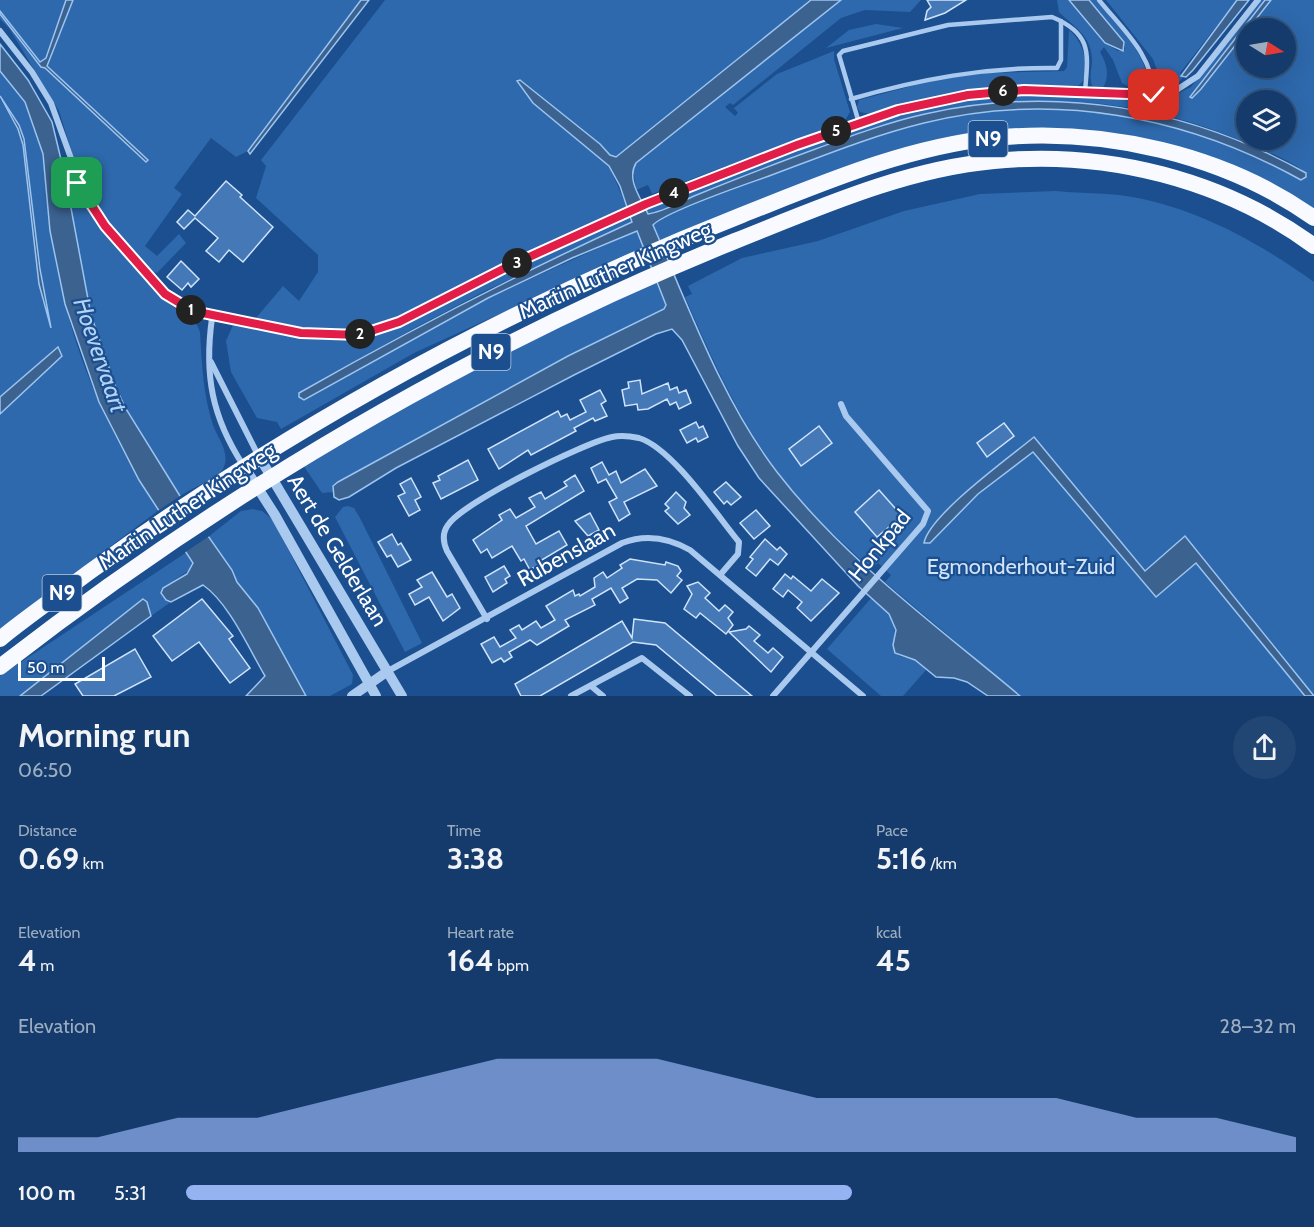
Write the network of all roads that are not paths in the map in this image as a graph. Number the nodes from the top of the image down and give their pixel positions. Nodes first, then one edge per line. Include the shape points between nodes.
1 (1099, 0) edge
2 (1258, 0) edge
3 (1061, 21) junction
4 (0, 32) edge
5 (1085, 92) junction
6 (1154, 95) junction
7 (852, 99) junction
8 (859, 123) junction
9 (1314, 218) edge
10 (1314, 246) edge
11 (212, 318) junction
12 (209, 358) junction
13 (841, 404) dead end
14 (260, 458) junction
15 (245, 468) junction
16 (271, 476) junction
17 (256, 486) junction
18 (720, 575) junction
19 (487, 619) junction
20 (0, 639) edge
21 (812, 652) junction
22 (0, 667) edge
23 (388, 671) junction
24 (370, 686) junction
25 (591, 686) junction
26 (352, 696) edge
27 (376, 696) edge
28 (402, 696) edge
29 (571, 696) edge
30 (603, 696) edge
31 (689, 696) edge
32 (773, 696) edge
33 (863, 696) edge

1 - 6 lane via 1147,60
2 - 6 street via 1191,81 1175,91
3 - 5 lane via 1077,32 1088,48
3 - 7 lane via 1061,60 1057,68 956,73
3 - 7 lane via 1052,17 963,22 843,51 839,60
4 - 11 street via 51,103 77,183 105,226 165,294
5 - 6 street
5 - 8 street via 1024,90 968,95
7 - 8 lane
8 - 11 street via 627,212 372,332 316,335
9 - 14 highway, Martin Luther Kingweg / N9 via 1251,182 1172,153 1095,138 1042,135 988,139 914,153 824,183 665,246 536,305
10 - 16 highway, Martin Luther Kingweg / N9 via 1253,209 1168,176 1113,164 1030,159 983,162 916,176 834,203 654,275 385,408
11 - 12 street, Aert de Gelderlaan
12 - 14 street, Aert de Gelderlaan
12 - 15 street, Aert de Gelderlaan via 217,417
13 - 21 street, Honkpad via 846,416 928,511 922,524
14 - 15 highway, Martin Luther Kingweg / N9
14 - 16 street, Aert de Gelderlaan
15 - 17 street, Aert de Gelderlaan
15 - 20 highway, Martin Luther Kingweg / N9 via 160,522
16 - 17 highway, Martin Luther Kingweg / N9
16 - 23 street, Aert de Gelderlaan
17 - 22 highway, Martin Luther Kingweg / N9 via 94,595
17 - 24 street, Aert de Gelderlaan
18 - 19 street, Rubenslaan via 680,545 654,538 632,539
18 - 19 street via 738,554 739,542 663,452 639,438 611,437 573,451 509,484 455,516 447,526 443,541
18 - 21 street, Rubenslaan
19 - 23 street, Rubenslaan
21 - 32 street, Honkpad
21 - 33 street, Rubenslaan
23 - 24 street
23 - 28 street, Aert de Gelderlaan
24 - 26 street
24 - 27 street, Aert de Gelderlaan
25 - 29 street
25 - 30 street
25 - 31 street via 642,658

